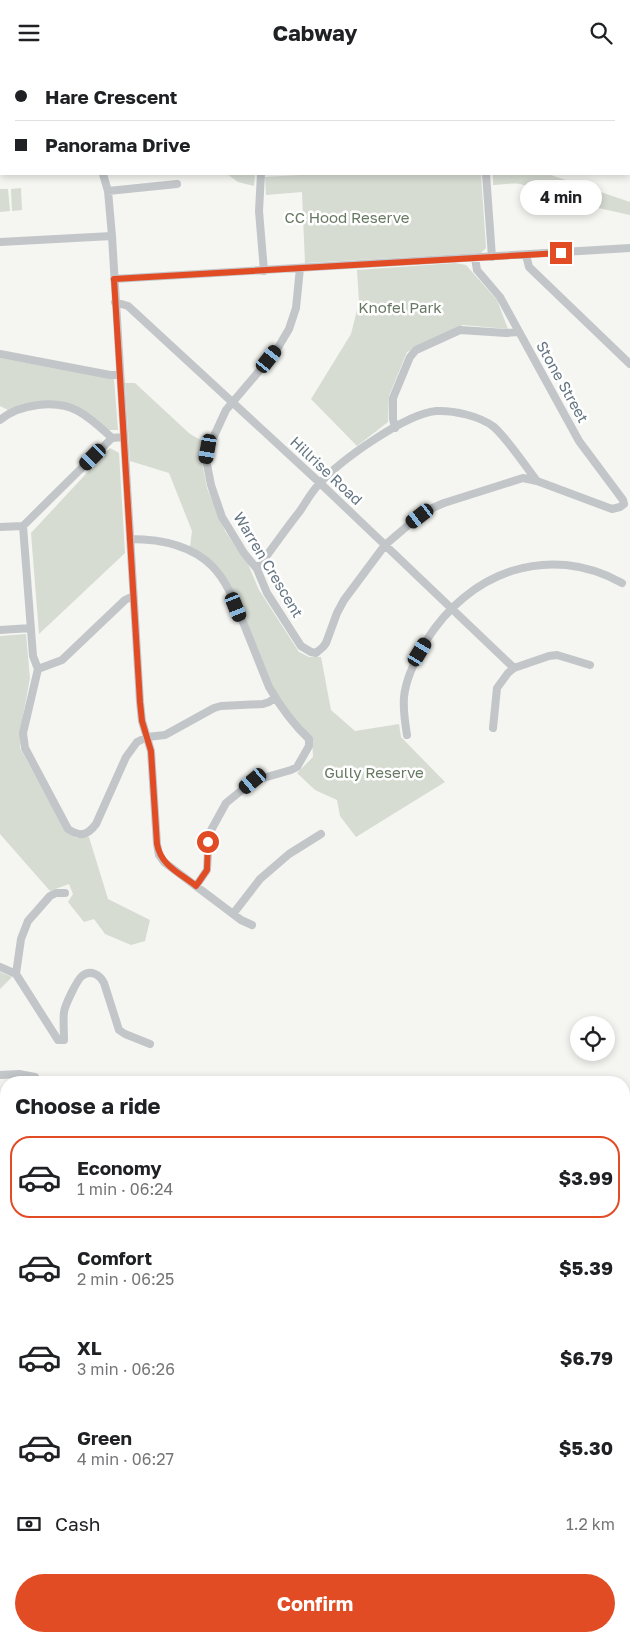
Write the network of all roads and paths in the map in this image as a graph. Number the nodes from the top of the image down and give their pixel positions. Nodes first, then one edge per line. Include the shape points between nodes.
1 (103, 175) edge
2 (261, 175) edge
3 (486, 175) edge
4 (177, 184) dead end
5 (108, 191) junction
6 (112, 236) junction
7 (0, 243) edge
8 (630, 248) edge
9 (526, 255) junction
10 (492, 257) junction
11 (475, 258) junction
12 (300, 269) junction
13 (264, 271) junction
14 (114, 279) junction
15 (115, 302) junction
16 (518, 332) junction
17 (0, 355) edge
18 (630, 364) edge
19 (120, 375) junction
20 (232, 402) junction
21 (2, 416) edge
22 (395, 428) junction
23 (123, 437) junction
24 (112, 438) junction
25 (537, 481) junction
26 (320, 483) junction
27 (23, 526) junction
28 (0, 527) edge
29 (130, 539) junction
30 (385, 545) junction
31 (257, 569) junction
32 (622, 583) dead end
33 (133, 596) junction
34 (451, 608) junction
35 (31, 628) junction
36 (0, 630) edge
37 (590, 665) dead end
38 (514, 668) junction
39 (38, 669) junction
40 (275, 698) junction
41 (493, 728) dead end
42 (407, 735) dead end
43 (147, 737) junction
44 (321, 834) dead end
45 (196, 886) junction
46 (65, 893) dead end
47 (233, 915) junction
48 (252, 925) dead end
49 (0, 967) edge
50 (16, 974) junction
51 (150, 1044) dead end
52 (0, 1075) edge
53 (30, 1076) edge

1 - 5 street
2 - 13 street via 259,211
3 - 10 street
4 - 5 street
5 - 6 street
6 - 7 street
6 - 14 street
8 - 9 street
9 - 10 street
9 - 18 street via 529,267
10 - 11 street
11 - 12 street
11 - 16 street, Stone Street via 478,270 500,297
12 - 13 street
12 - 20 street, Warren Crescent via 296,307 289,329 276,351
13 - 14 street
14 - 15 street
15 - 19 street
15 - 20 street, Hillrise Road via 128,306
16 - 22 street via 460,330 416,350 393,398
16 - 25 street, Stone Street via 579,441 624,504 612,509
17 - 19 street
19 - 23 street
20 - 26 street, Hillrise Road
20 - 31 street, Warren Crescent via 218,426 206,459 222,517
21 - 24 street via 34,406 57,405 77,411
22 - 25 street via 434,411 454,411 472,416 493,426
22 - 26 street via 356,452
23 - 24 street
23 - 29 street
24 - 27 street
25 - 30 street via 523,478 444,503 428,510
26 - 30 street, Hillrise Road
26 - 31 street
27 - 28 street
27 - 35 street
29 - 33 street
29 - 40 street via 182,547 213,567 228,590
30 - 31 street, Warren Crescent via 344,600 324,647 316,653 301,646 267,593
30 - 34 street, Hillrise Road
32 - 34 street via 580,566 538,565 494,579 472,590
33 - 39 street via 125,599 62,660
33 - 43 street via 140,702
34 - 38 street, Hillrise Road
34 - 42 street via 433,629 412,668 404,698
35 - 36 street
35 - 39 street via 33,656
37 - 38 street via 557,655
38 - 41 street via 497,688
39 - 43 street via 23,733 25,748 68,829 83,835 91,832 126,757 137,742
40 - 43 street via 263,704 214,708 165,735
40 - 45 street via 309,739 309,746 298,767 253,781 226,803 210,834 207,870
43 - 45 street via 151,751 159,855
44 - 47 street via 289,854 260,879
45 - 47 street
46 - 50 street via 50,896 28,921 21,939
47 - 48 street
49 - 50 street
50 - 51 street via 58,1040 64,1040 64,1011 81,977 95,973 101,977 119,1029
52 - 53 street

